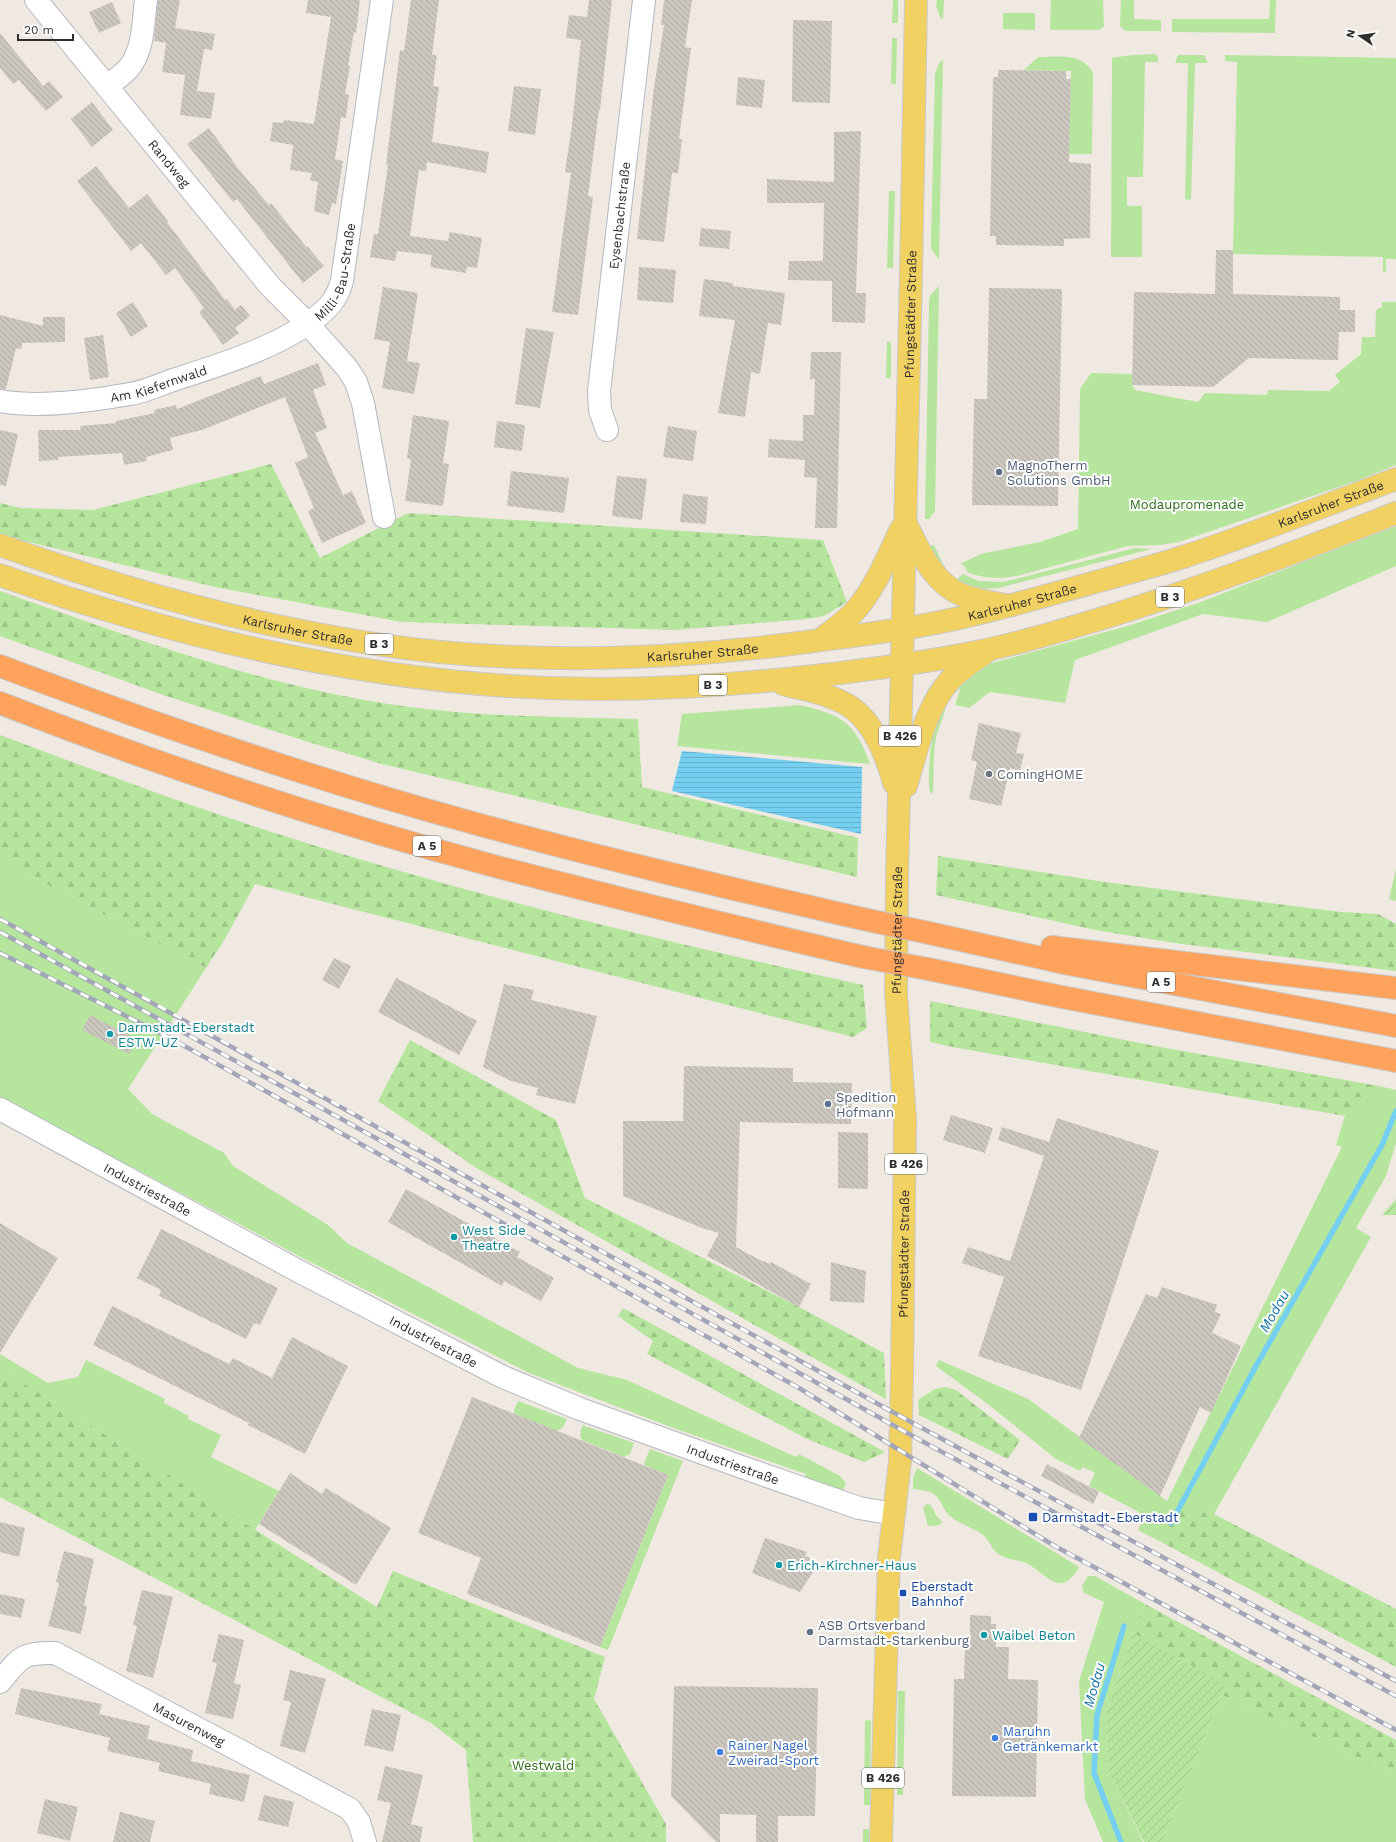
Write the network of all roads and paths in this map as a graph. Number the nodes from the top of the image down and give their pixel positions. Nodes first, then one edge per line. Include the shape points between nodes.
1 (36, 0) edge
2 (146, 0) edge
3 (382, 0) edge
4 (644, 0) edge
5 (916, 0) edge
6 (107, 86) junction
7 (306, 323) junction
8 (0, 401) edge
9 (607, 430) dead end
10 (1396, 479) edge
11 (1396, 514) edge
12 (384, 517) dead end
13 (905, 521) junction
14 (0, 545) edge
15 (0, 575) edge
16 (1011, 606) junction
17 (902, 629) junction
18 (819, 641) junction
19 (989, 650) junction
20 (901, 665) junction
21 (0, 666) edge
22 (772, 681) junction
23 (0, 704) edge
24 (899, 806) junction
25 (929, 933) junction
26 (1396, 988) edge
27 (1396, 1025) edge
28 (1390, 1060) edge
29 (0, 1109) edge
30 (894, 1514) junction
31 (0, 1682) edge
32 (365, 1842) edge
33 (881, 1842) edge

1 - 6 street, Randweg
2 - 6 street via 140,42 134,61 122,75
3 - 7 street, Milli-Bau-Straße via 340,289 337,297 327,308
4 - 9 street, Eysenbachstraße via 599,391 600,410
5 - 13 main road, Pfungstädter Straße
6 - 7 street, Randweg via 270,286
7 - 8 street, Am Kiefernwald via 251,353 214,368 131,394 61,402 18,404
7 - 12 street, Milli-Bau-Straße via 347,368 356,382 363,403
10 - 16 main road, Karlsruher Straße / B 3 via 1186,556
11 - 19 main road, B 3 via 1142,607
13 - 16 main road via 925,560 934,574 946,585 972,598
13 - 17 main road, Pfungstädter Straße
13 - 18 main road via 883,568 863,602
14 - 18 main road, Karlsruher Straße / B 3 via 77,572 265,623 330,636 439,652 557,659 623,659 722,653
15 - 22 main road, B 3 via 72,601 186,634 252,650 373,672 481,684 582,689 654,689
16 - 17 main road, Karlsruher Straße / B 3
17 - 18 main road, Karlsruher Straße / B 3
17 - 20 main road, B 426
19 - 20 main road, B 3
19 - 24 main road, B 426 via 960,671 944,688 929,715
20 - 22 main road, B 3
20 - 24 main road, Pfungstädter Straße / B 426
21 - 25 highway, A 5, bridge via 266,760 496,830 690,879
22 - 24 main road via 833,698 855,710 871,728 884,753
23 - 28 highway, A 5, bridge via 240,789 404,840 676,913 863,956 1062,997
24 - 30 main road, Pfungstädter Straße / B 426 via 896,993 906,1118 906,1178 900,1461
25 - 26 highway
25 - 27 highway, A 5 via 1070,964
29 - 30 street, Industriestraße via 293,1269 503,1377 580,1409 756,1472 859,1508
30 - 33 main road, Pfungstädter Straße / B 426 via 889,1558
31 - 32 street, Masurenweg via 21,1658 39,1652 55,1653 350,1809 359,1822

